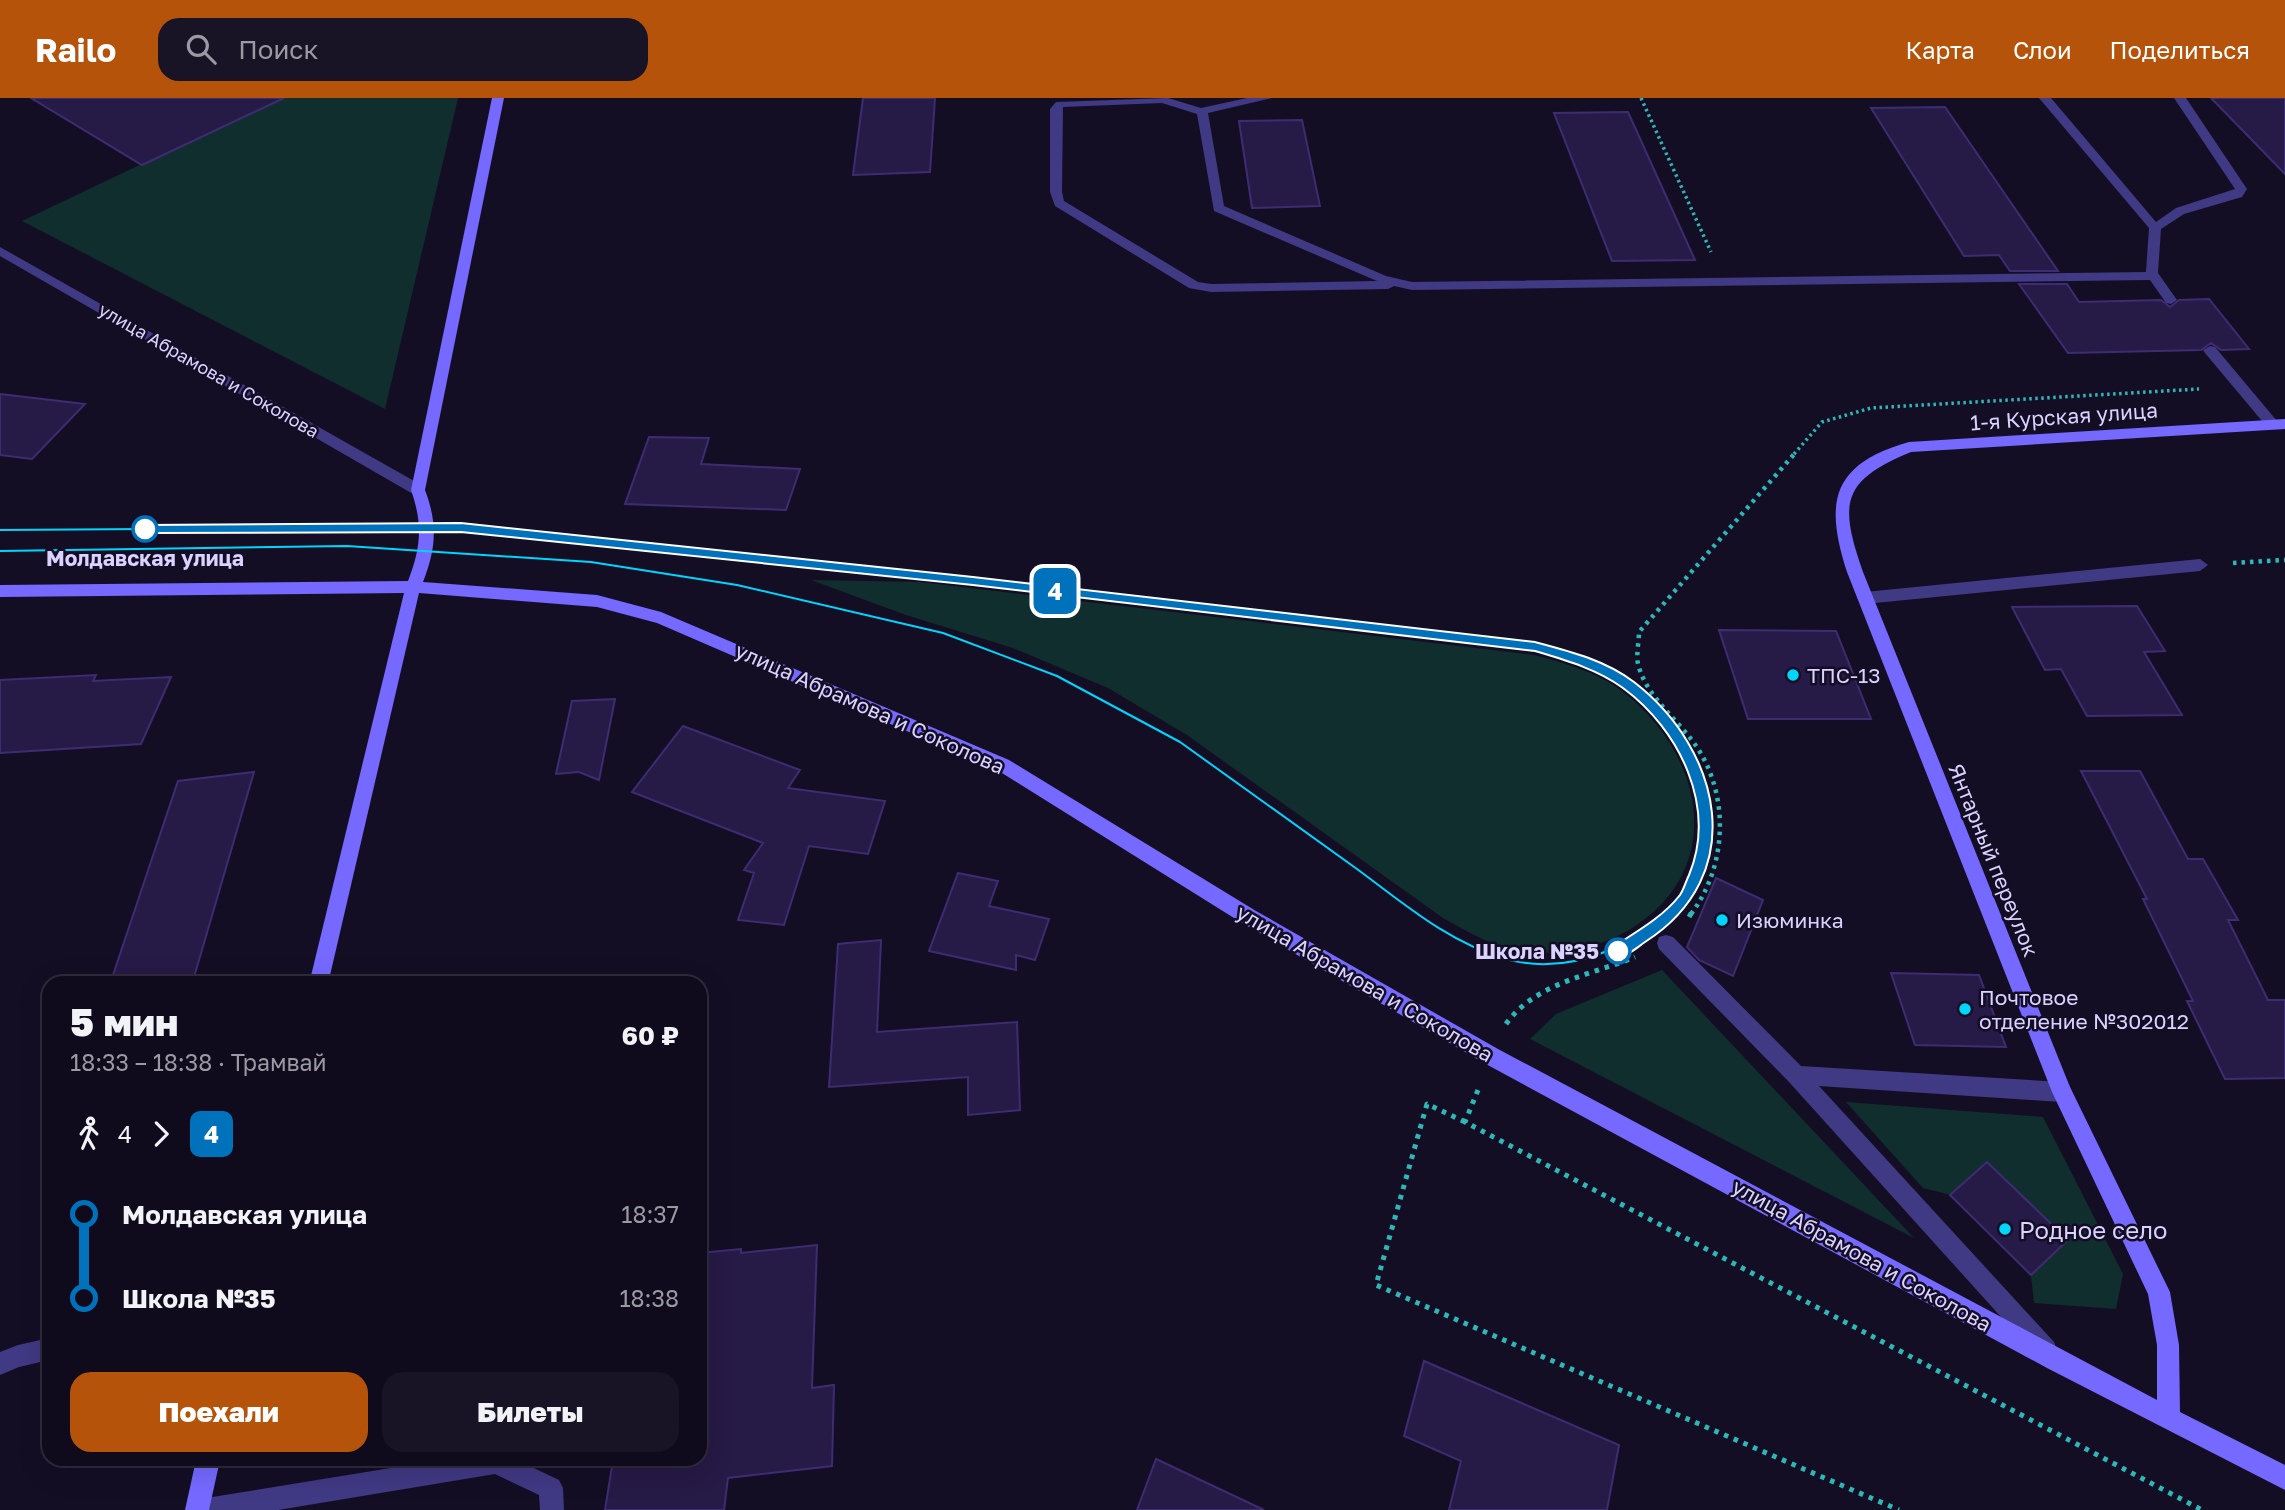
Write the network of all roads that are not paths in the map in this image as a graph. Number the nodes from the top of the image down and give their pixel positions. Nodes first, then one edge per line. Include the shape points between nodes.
1 (498, 98) edge
2 (1266, 98) edge
3 (2045, 98) edge
4 (2180, 98) edge
5 (1202, 112) junction
6 (2155, 228) junction
7 (0, 251) edge
8 (2154, 276) junction
9 (1398, 285) junction
10 (2171, 300) dead end
11 (2210, 350) dead end
12 (2278, 424) edge
13 (1856, 477) joint
14 (418, 490) junction
15 (2200, 565) road end
16 (413, 587) junction
17 (0, 591) edge
18 (1865, 598) junction
19 (1666, 943) road end
20 (320, 976) edge
21 (1796, 1075) junction
22 (2062, 1092) junction
23 (42, 1351) edge
24 (2055, 1360) junction
25 (0, 1364) edge
26 (2169, 1419) junction
27 (207, 1466) edge
28 (472, 1466) edge
29 (504, 1466) edge
30 (2285, 1478) edge
31 (197, 1510) edge
32 (206, 1510) edge
33 (552, 1510) edge

1 - 14 street
2 - 5 street
3 - 6 street
4 - 6 street via 2241,189 2238,194 2180,211
5 - 9 street via 1217,208
5 - 9 street via 1163,100 1060,104 1056,109 1059,202 1194,285
6 - 8 street
7 - 14 street, улица Абрамова и Соколова
8 - 9 street
8 - 10 street
11 - 12 street
12 - 13 street, 1-я Курская улица via 1909,447 1878,457
13 - 18 street, Янтарный переулок via 1843,491 1839,510 1843,539
14 - 16 street via 430,519 429,550
15 - 18 street
16 - 17 street
16 - 20 street
16 - 24 street, улица Абрамова и Соколова via 597,601 661,618 1003,765 1249,917 1491,1056
18 - 22 street, Янтарный переулок
19 - 21 street
21 - 22 street
21 - 24 street
22 - 26 street, Янтарный переулок via 2159,1292 2168,1345
23 - 25 street
24 - 26 street, улица Абрамова и Соколова
26 - 30 street, улица Абрамова и Соколова
27 - 31 street
28 - 32 street
29 - 33 street via 551,1488

